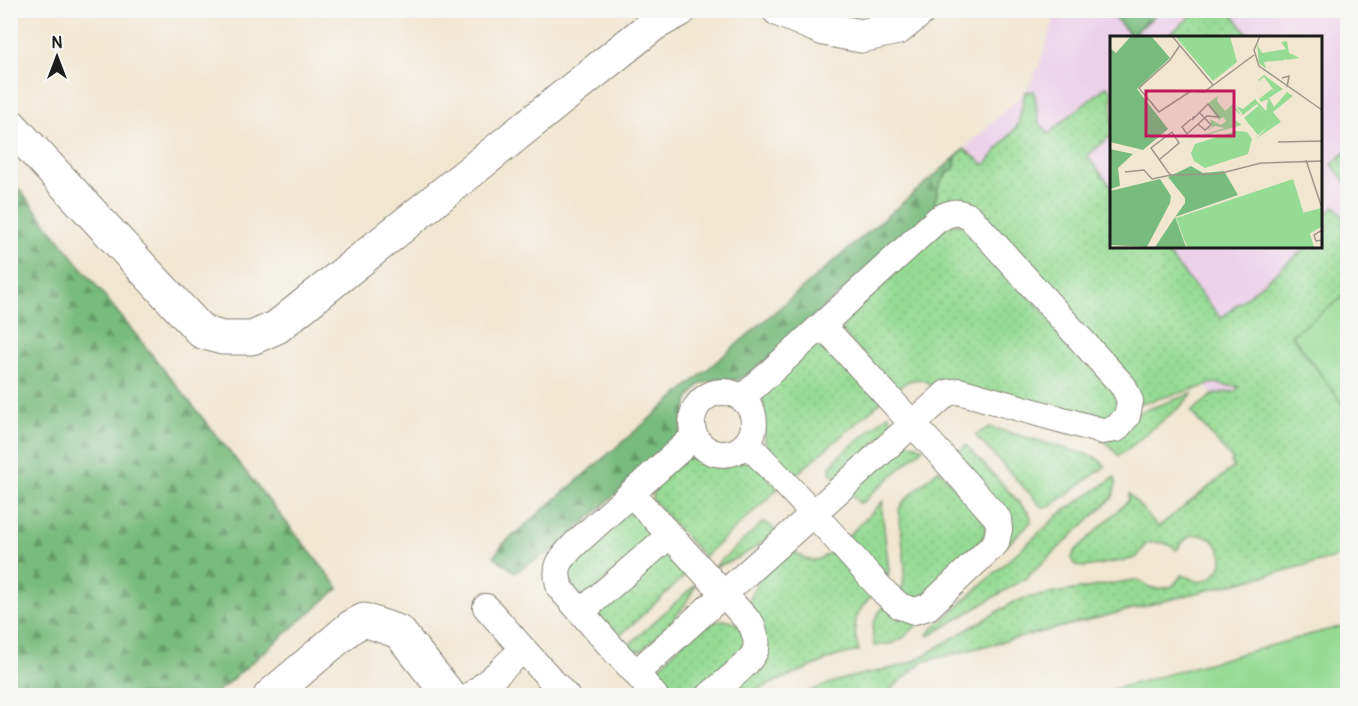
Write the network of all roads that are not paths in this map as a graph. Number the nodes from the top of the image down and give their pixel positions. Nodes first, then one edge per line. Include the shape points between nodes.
1 (680, 10) edge
2 (779, 10) edge
3 (920, 10) edge
4 (10, 125) edge
5 (822, 325) junction
6 (742, 398) junction
7 (912, 424) junction
8 (695, 436) junction
9 (747, 443) junction
10 (631, 493) junction
11 (813, 513) junction
12 (670, 535) junction
13 (724, 593) junction
14 (486, 607) dead end
15 (581, 612) junction
16 (523, 649) junction
17 (636, 673) junction
18 (270, 696) edge
19 (450, 696) edge
20 (471, 696) edge
21 (566, 696) edge
22 (655, 696) edge
23 (709, 696) edge

1 - 4 street via 654,24 277,327 252,338 202,333
2 - 3 street via 824,29 861,36 898,28
5 - 6 lane
5 - 7 lane
5 - 7 lane via 939,219 960,212 970,217 1116,378 1130,401 1127,416 1116,429 1102,431 959,391 946,393
6 - 8 lane via 723,391 704,398 693,416
6 - 9 lane via 749,405 755,424
7 - 11 lane
7 - 11 lane via 998,519 999,529 996,543 928,607 914,611 900,606
8 - 9 lane via 709,451 719,454 729,454
8 - 10 lane
9 - 11 lane
10 - 12 lane
10 - 15 lane via 559,560 556,575 560,588
11 - 13 lane
12 - 13 lane
12 - 15 lane
13 - 17 lane
13 - 23 lane via 752,625 756,650
14 - 16 lane
15 - 17 lane
16 - 20 lane
16 - 21 lane
17 - 22 lane
18 - 19 street via 364,620 399,632

